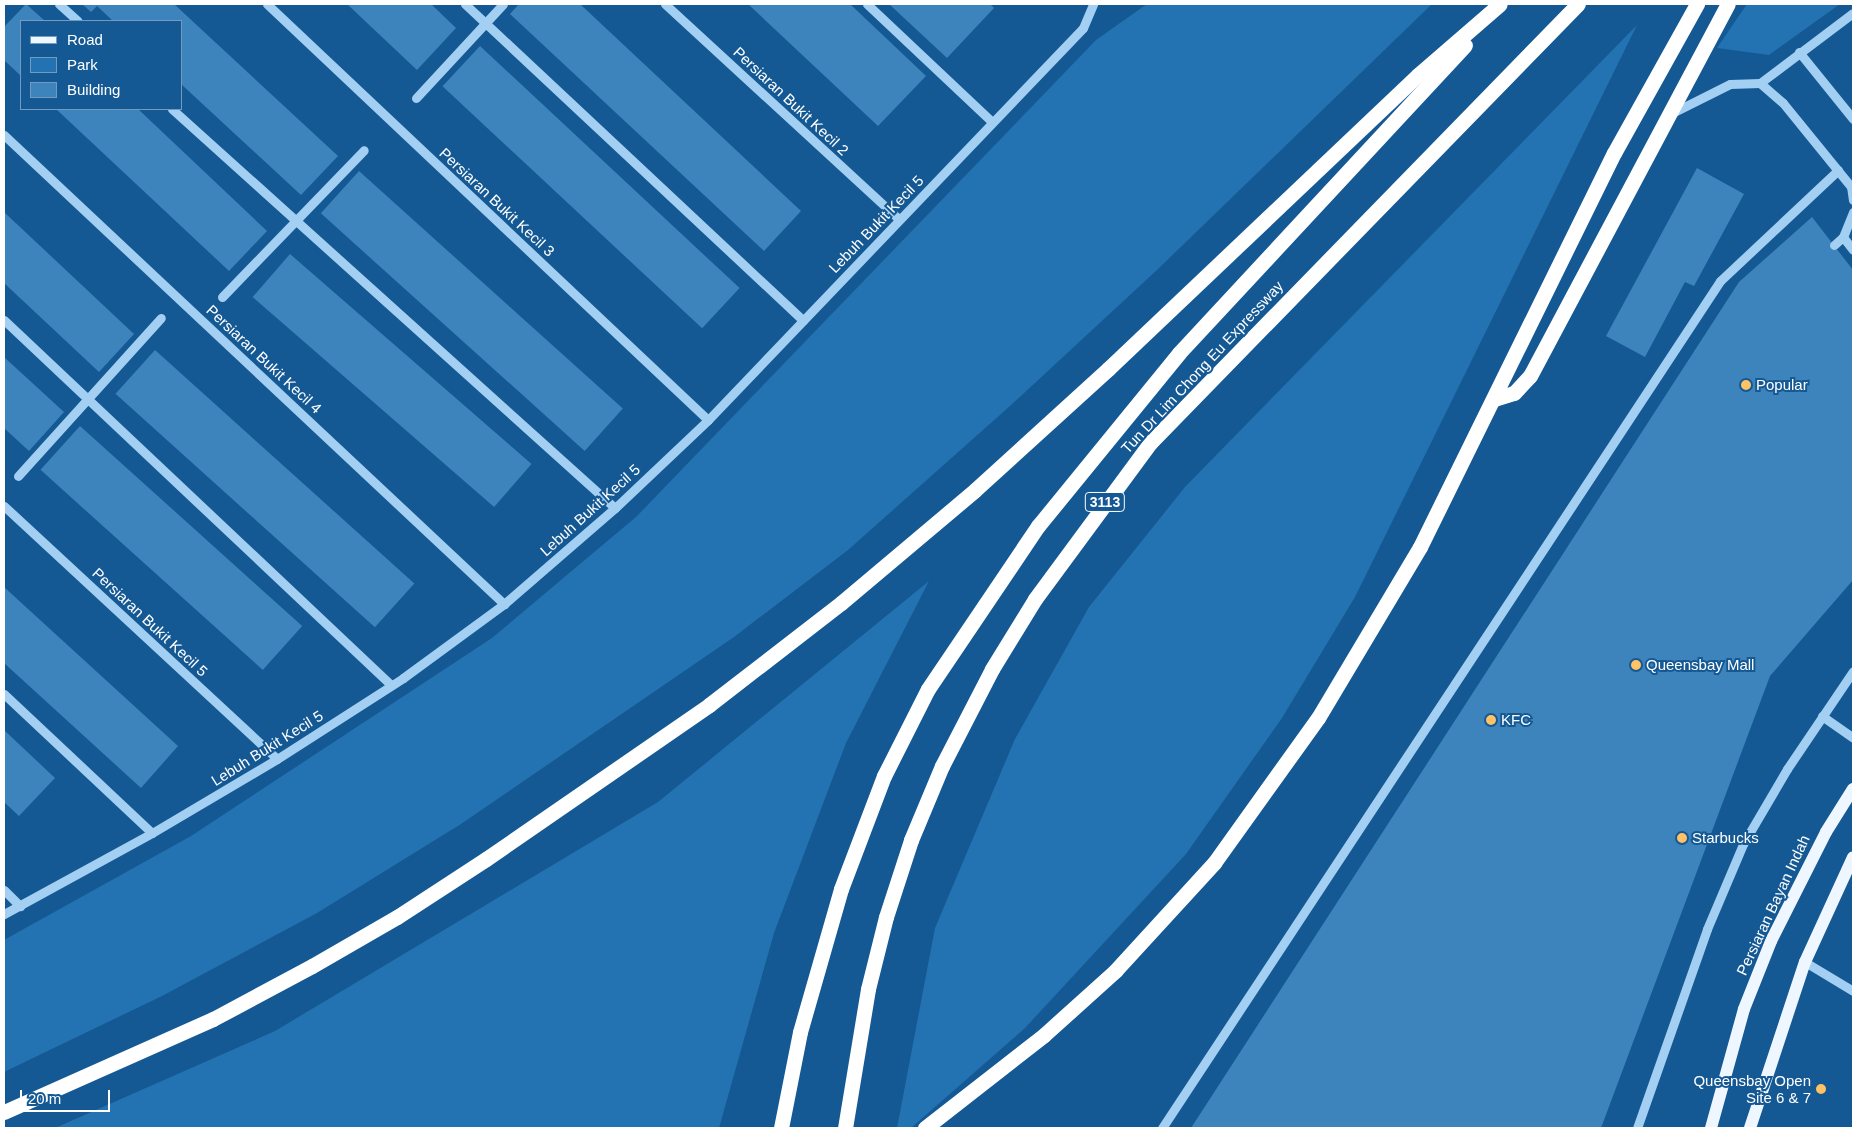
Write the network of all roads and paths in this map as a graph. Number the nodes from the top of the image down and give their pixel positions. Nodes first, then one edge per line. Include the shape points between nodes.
1 (59, 4) edge
2 (266, 4) edge
3 (465, 4) edge
4 (503, 4) edge
5 (665, 4) edge
6 (867, 4) edge
7 (1093, 4) edge
8 (1501, 4) edge
9 (1578, 4) edge
10 (1697, 4) edge
11 (1728, 4) edge
12 (1853, 13) edge
13 (77, 20) edge
14 (485, 23) junction
15 (1799, 52) junction
16 (1760, 83) junction
17 (416, 98) dead end
18 (173, 110) edge
19 (1666, 116) junction
20 (1853, 119) edge
21 (992, 122) junction
22 (4, 135) edge
23 (364, 150) dead end
24 (1838, 170) junction
25 (1852, 187) edge
26 (1853, 200) edge
27 (1853, 212) edge
28 (899, 219) junction
29 (294, 222) junction
30 (1853, 234) edge
31 (1843, 237) junction
32 (1834, 245) dead end
33 (1853, 250) edge
34 (222, 297) dead end
35 (161, 318) dead end
36 (4, 320) edge
37 (803, 320) junction
38 (88, 399) junction
39 (1494, 399) junction
40 (708, 420) junction
41 (18, 476) dead end
42 (4, 506) edge
43 (615, 508) junction
44 (504, 604) junction
45 (1853, 671) edge
46 (391, 685) junction
47 (4, 694) edge
48 (1822, 716) junction
49 (1853, 738) edge
50 (277, 759) junction
51 (1853, 788) edge
52 (152, 833) junction
53 (1853, 857) edge
54 (4, 890) edge
55 (20, 906) junction
56 (4, 914) edge
57 (1805, 962) junction
58 (1853, 991) edge
59 (4, 1112) edge
60 (781, 1128) edge
61 (844, 1128) edge
62 (925, 1128) edge
63 (1162, 1128) edge
64 (1637, 1128) edge
65 (1711, 1128) edge
66 (1750, 1128) edge

1 - 13 street
2 - 40 street, Persiaran Bukit Kecil 3
3 - 14 street
4 - 14 street
5 - 28 street, Persiaran Bukit Kecil 2
6 - 21 street
7 - 21 street, Lebuh Bukit Kecil 5 via 1083,28
8 - 59 highway via 1418,75 1115,363 975,490 841,603 709,705 397,917 213,1019
8 - 60 highway, Tun Dr Lim Chong Eu Expressway / 3113 via 1179,353 1038,526 928,689 884,776 841,889 800,1032
9 - 61 highway, Tun Dr Lim Chong Eu Expressway / 3113 via 1150,443 1036,599 992,669 942,766 911,840 886,917 868,989
10 - 39 highway via 1614,153
11 - 19 highway
12 - 15 street
14 - 17 street
14 - 37 street
15 - 16 street
15 - 20 street
16 - 19 street via 1730,84
16 - 24 street via 1783,102
18 - 29 street
19 - 39 highway via 1530,376 1514,392
21 - 28 street, Lebuh Bukit Kecil 5
22 - 44 street, Persiaran Bukit Kecil 4
23 - 29 street
24 - 25 street
24 - 63 street via 1720,282
25 - 26 street
27 - 31 street
28 - 37 street, Lebuh Bukit Kecil 5
29 - 34 street
29 - 43 street
30 - 31 street
31 - 32 street
31 - 33 street
35 - 38 street
36 - 38 street
37 - 40 street, Lebuh Bukit Kecil 5
38 - 41 street
38 - 46 street
39 - 62 highway via 1420,547 1318,718 1214,863 1115,971 1044,1035
40 - 43 street, Lebuh Bukit Kecil 5
42 - 50 street, Persiaran Bukit Kecil 5
43 - 44 street, Lebuh Bukit Kecil 5
44 - 46 street, Lebuh Bukit Kecil 5
45 - 48 street
46 - 50 street, Lebuh Bukit Kecil 5
47 - 52 street
48 - 49 street
48 - 64 street via 1743,844 1707,929
50 - 52 street, Lebuh Bukit Kecil 5
51 - 65 main road, Persiaran Bayan Indah via 1826,832 1771,941 1744,1009
52 - 55 street, Lebuh Bukit Kecil 5
53 - 57 main road
54 - 55 street
55 - 56 street, Lebuh Bukit Kecil 5
57 - 58 street
57 - 66 main road

